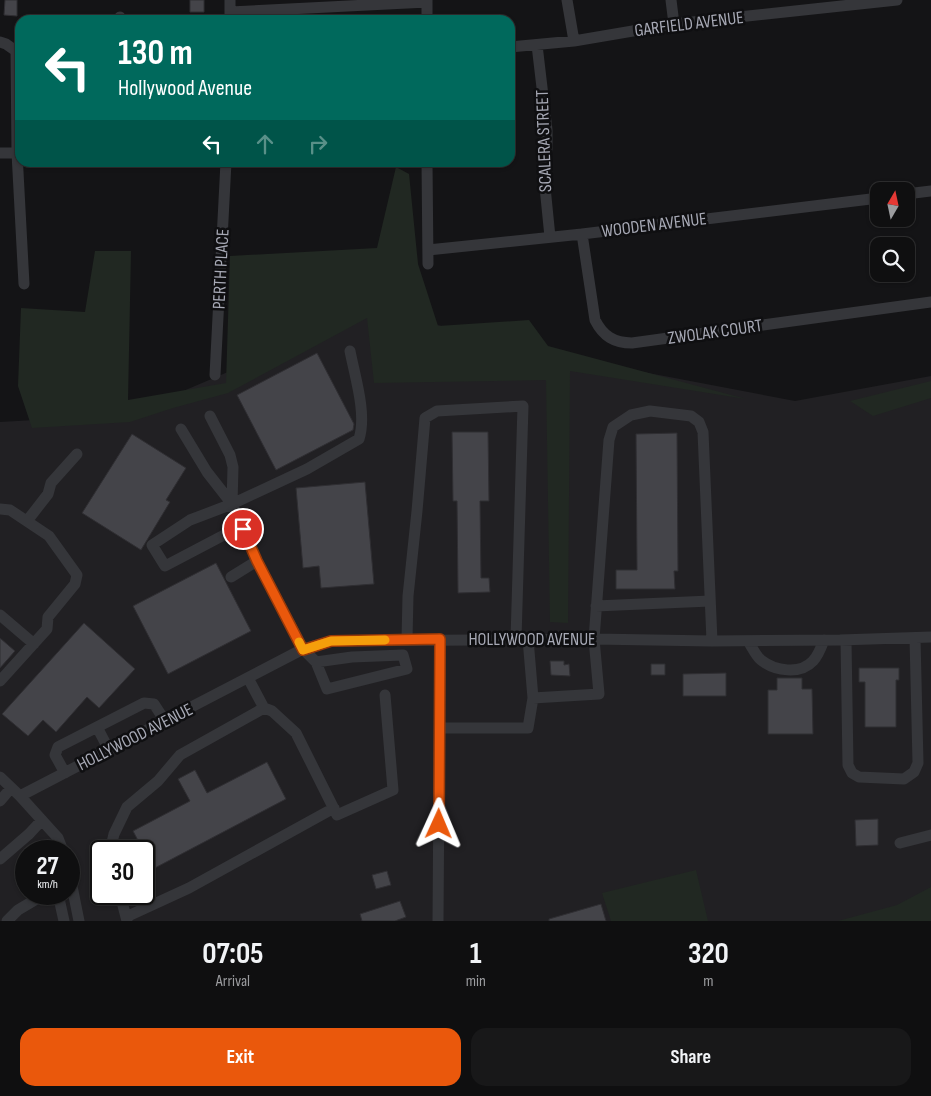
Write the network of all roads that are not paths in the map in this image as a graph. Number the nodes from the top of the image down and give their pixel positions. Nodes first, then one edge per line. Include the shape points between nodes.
1 (567, 0) edge
2 (671, 0) edge
3 (897, 0) edge
4 (427, 1) edge
5 (230, 11) edge
6 (427, 15) edge
7 (674, 24) junction
8 (574, 41) junction
9 (0, 42) edge
10 (537, 44) junction
11 (515, 46) edge
12 (15, 50) edge
13 (0, 153) edge
14 (15, 153) edge
15 (20, 167) edge
16 (226, 167) edge
17 (427, 167) edge
18 (931, 191) edge
19 (915, 193) edge
20 (870, 199) edge
21 (582, 234) junction
22 (550, 237) junction
23 (428, 250) junction
24 (428, 264) dead end
25 (24, 284) dead end
26 (931, 302) edge
27 (350, 351) dead end
28 (215, 375) dead end
29 (210, 416) dead end
30 (182, 429) dead end
31 (77, 454) dead end
32 (232, 504) junction
33 (0, 509) edge
34 (27, 521) junction
35 (243, 529) junction
36 (257, 561) junction
37 (231, 577) dead end
38 (710, 601) junction
39 (596, 606) junction
40 (0, 615) edge
41 (931, 637) edge
42 (594, 638) junction
43 (915, 638) junction
44 (408, 639) junction
45 (440, 639) junction
46 (522, 639) junction
47 (824, 640) junction
48 (846, 640) junction
49 (712, 641) junction
50 (748, 641) junction
51 (34, 644) junction
52 (303, 650) junction
53 (316, 662) junction
54 (248, 678) junction
55 (0, 681) edge
56 (385, 695) dead end
57 (533, 698) junction
58 (264, 708) junction
59 (166, 721) junction
60 (97, 727) junction
61 (440, 728) junction
62 (109, 750) junction
63 (65, 773) junction
64 (0, 777) edge
65 (11, 788) junction
66 (20, 796) junction
67 (0, 801) edge
68 (334, 808) junction
69 (42, 820) junction
70 (931, 835) edge
71 (59, 840) edge
72 (113, 840) edge
73 (900, 843) dead end
74 (0, 858) edge
75 (26, 905) edge
76 (60, 905) edge
77 (75, 905) edge
78 (123, 905) edge
79 (126, 919) edge
80 (7, 921) edge
81 (64, 921) edge
82 (79, 921) edge
83 (437, 921) edge

1 - 8 street
2 - 7 street
3 - 7 street, GARFIELD AVENUE
4 - 5 street
4 - 6 street
7 - 8 street, GARFIELD AVENUE
8 - 10 street, GARFIELD AVENUE
9 - 12 street
10 - 11 street, GARFIELD AVENUE
10 - 22 street, SCALERA STREET via 547,130 544,177
13 - 14 street
15 - 25 street
16 - 28 street, PERTH PLACE
17 - 23 street
18 - 19 street
20 - 21 street, WOODEN AVENUE
21 - 22 street, WOODEN AVENUE
21 - 26 street, ZWOLAK COURT via 595,320 600,330 618,342 632,344
22 - 23 street, WOODEN AVENUE
23 - 24 street
27 - 32 street via 361,409 359,438 307,469
29 - 32 street via 234,467
30 - 32 street via 206,472
31 - 34 street via 51,483 48,494
32 - 35 street
32 - 35 street via 190,520 152,545 165,566 224,535
33 - 34 street via 10,510
34 - 51 street via 49,536 77,575 75,584 48,617 47,629
35 - 36 street
36 - 37 street
36 - 52 street
38 - 39 street
38 - 39 street via 703,432 699,422 691,416 650,411 631,415 613,427 609,440
38 - 49 street
39 - 42 street
40 - 51 street
41 - 43 street, HOLLYWOOD AVENUE
42 - 46 street, HOLLYWOOD AVENUE
42 - 49 street, HOLLYWOOD AVENUE
42 - 57 street via 599,694
43 - 48 street, HOLLYWOOD AVENUE
43 - 48 street via 918,763 914,772 904,779 859,777 848,765
44 - 45 street, HOLLYWOOD AVENUE
44 - 46 street via 408,596 425,418 437,411 523,406
44 - 52 street, HOLLYWOOD AVENUE via 331,641
45 - 46 street, HOLLYWOOD AVENUE
45 - 61 street
46 - 57 street
47 - 48 street, HOLLYWOOD AVENUE
47 - 50 street, HOLLYWOOD AVENUE
47 - 50 street via 812,663 786,671 761,660
49 - 50 street, HOLLYWOOD AVENUE
51 - 55 street
52 - 53 street
52 - 54 street, HOLLYWOOD AVENUE
53 - 53 street via 327,689 406,669 403,655 352,656
54 - 58 street
54 - 59 street, HOLLYWOOD AVENUE
56 - 68 street via 393,790 337,815
57 - 61 street via 528,728
58 - 68 street via 296,732
58 - 72 street via 180,755 158,781 127,807
59 - 60 street via 154,704 144,703
59 - 62 street, HOLLYWOOD AVENUE
60 - 62 street
60 - 63 street via 58,748 55,756
61 - 83 street
62 - 63 street, HOLLYWOOD AVENUE
63 - 66 street, HOLLYWOOD AVENUE
64 - 65 street
65 - 66 street
65 - 67 street
66 - 69 street
68 - 79 street
69 - 71 street
69 - 74 street
70 - 73 street
75 - 80 street
76 - 81 street
77 - 82 street
78 - 79 street

